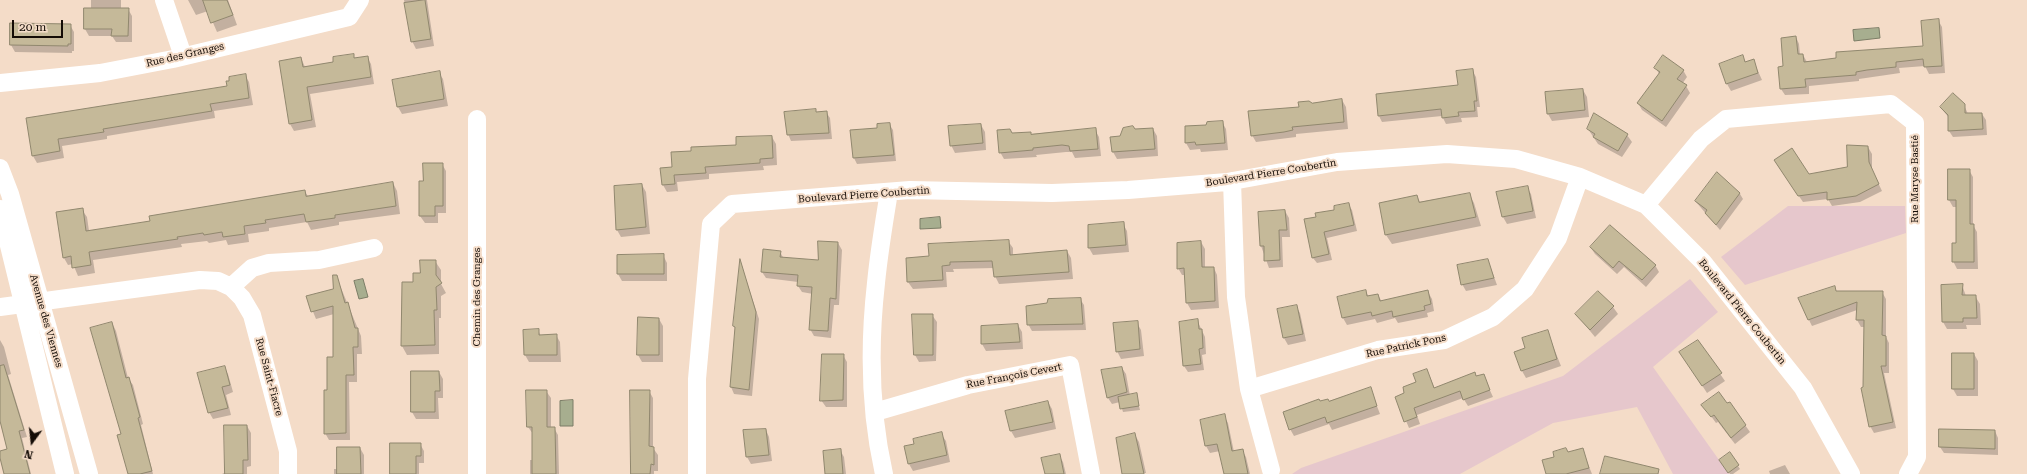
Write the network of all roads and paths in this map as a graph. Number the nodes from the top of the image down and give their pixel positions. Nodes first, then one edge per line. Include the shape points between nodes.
1 (164, 0) edge
2 (360, 0) edge
3 (183, 56) junction
4 (0, 83) edge
5 (477, 119) dead end
6 (0, 168) edge
7 (1580, 177) junction
8 (1232, 181) junction
9 (889, 192) junction
10 (1646, 205) junction
11 (0, 209) edge
12 (374, 248) dead end
13 (231, 287) junction
14 (40, 303) junction
15 (22, 305) junction
16 (0, 307) edge
17 (1249, 389) junction
18 (875, 412) junction
19 (1271, 470) dead end
20 (65, 474) edge
21 (89, 474) edge
22 (288, 474) edge
23 (478, 474) edge
24 (697, 474) edge
25 (884, 474) edge
26 (1091, 474) edge
27 (1851, 474) edge
28 (1908, 474) edge

1 - 3 street
2 - 3 street, Rue des Granges via 349,16
3 - 4 street, Rue des Granges via 100,73
5 - 23 street, Chemin des Granges
6 - 14 street, Avenue des Viennes via 10,194
7 - 8 street, Boulevard Pierre Coubertin via 1516,158 1447,154 1337,162
7 - 10 street, Boulevard Pierre Coubertin
7 - 17 street, Rue Patrick Pons via 1558,238 1525,288 1493,317 1444,340 1378,350
8 - 9 street, Boulevard Pierre Coubertin via 1052,193 910,190
8 - 17 street via 1236,297
9 - 18 street via 876,283 872,364
9 - 24 street, Boulevard Pierre Coubertin via 732,204 711,224 697,379
10 - 27 street, Boulevard Pierre Coubertin via 1703,262 1803,388
10 - 28 street, Rue Maryse Bastié via 1701,139 1726,119 1891,104 1915,123 1917,457
11 - 15 street, Avenue des Viennes
12 - 13 street via 319,260 269,263 252,268
13 - 14 street, Rue Saint-Fiacre via 218,281 200,280
13 - 22 street, Rue Saint-Fiacre via 242,298 252,315 288,451
14 - 15 street, Rue Saint-Fiacre
14 - 21 street, Avenue des Viennes
15 - 16 street, Rue Saint-Fiacre
15 - 20 street, Avenue des Viennes
17 - 19 street
18 - 25 street via 878,447
18 - 26 street, Rue François Cevert via 968,385 1070,365

